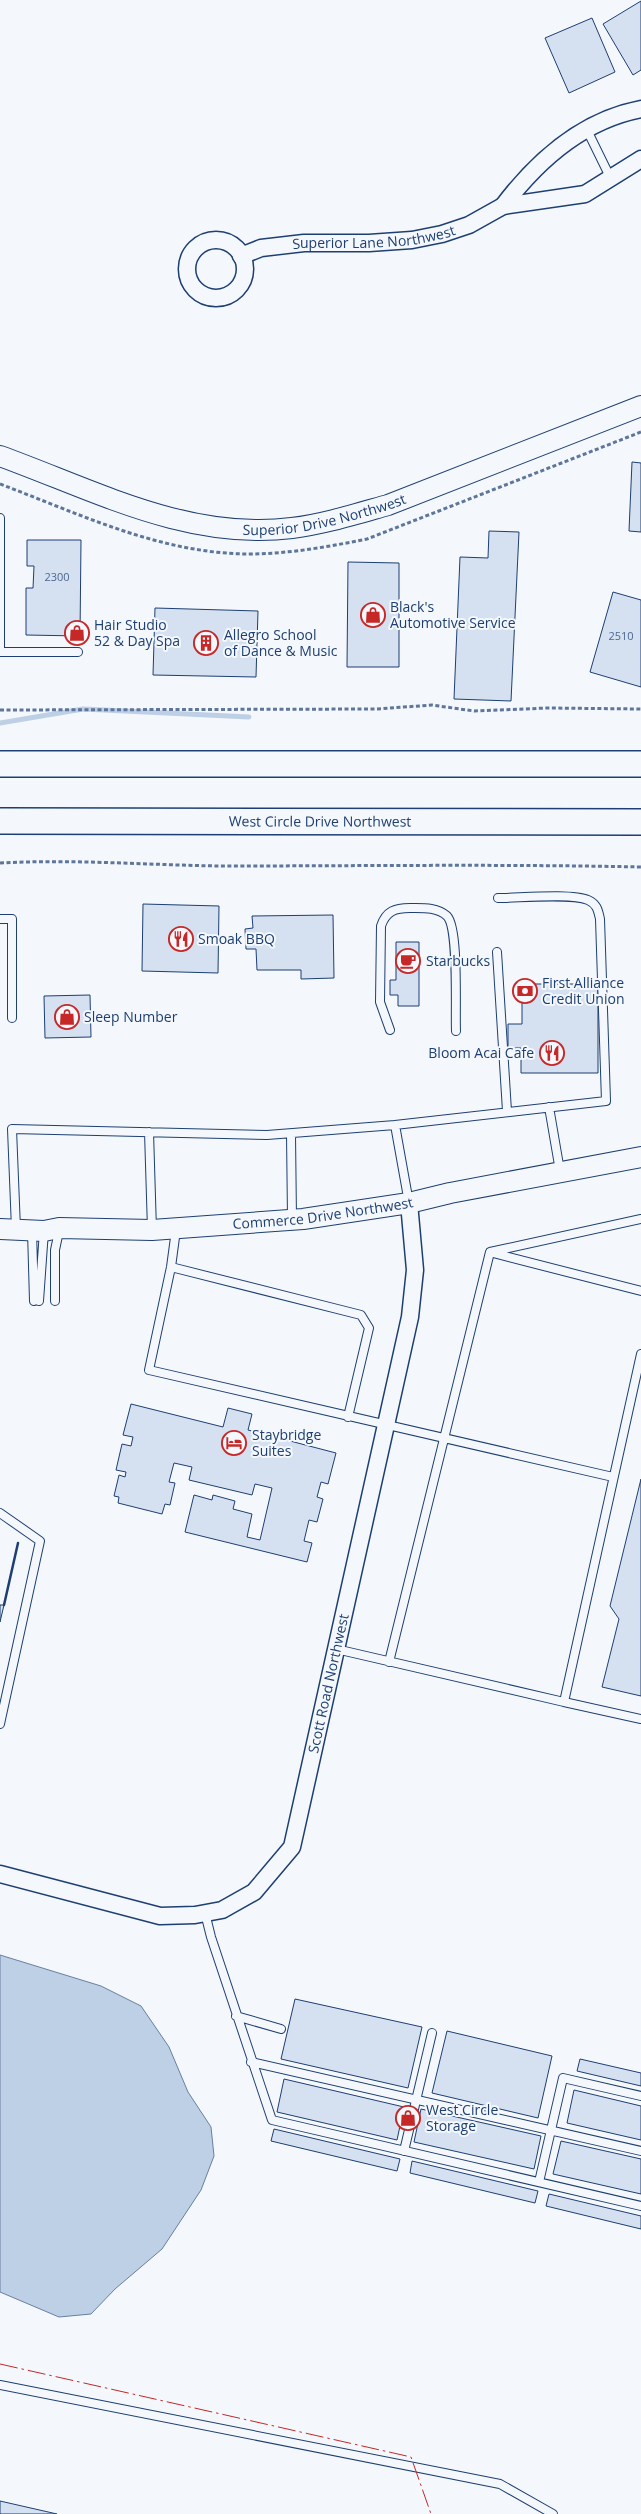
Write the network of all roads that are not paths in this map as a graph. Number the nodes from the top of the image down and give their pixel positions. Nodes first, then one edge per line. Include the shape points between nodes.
1 (641, 109) edge
2 (586, 130) junction
3 (641, 159) edge
4 (611, 179) junction
5 (503, 206) junction
6 (241, 256) dead end
7 (641, 406) edge
8 (0, 456) edge
9 (0, 518) edge
10 (78, 652) dead end
11 (0, 764) edge
12 (641, 764) edge
13 (0, 821) edge
14 (641, 822) edge
15 (498, 898) dead end
16 (0, 919) edge
17 (497, 952) dead end
18 (12, 1018) dead end
19 (390, 1030) dead end
20 (456, 1031) dead end
21 (549, 1107) junction
22 (507, 1111) junction
23 (395, 1125) junction
24 (149, 1132) junction
25 (291, 1134) junction
26 (641, 1157) edge
27 (560, 1172) junction
28 (409, 1203) junction
29 (641, 1219) edge
30 (292, 1220) junction
31 (176, 1228) junction
32 (30, 1229) edge
33 (152, 1230) junction
34 (490, 1252) junction
35 (171, 1267) junction
36 (641, 1291) edge
37 (36, 1301) dead end
38 (55, 1301) dead end
39 (641, 1354) edge
40 (348, 1417) junction
41 (386, 1426) junction
42 (444, 1438) junction
43 (614, 1477) junction
44 (0, 1513) edge
45 (336, 1649) junction
46 (389, 1662) junction
47 (564, 1702) junction
48 (641, 1719) edge
49 (0, 1724) edge
50 (0, 1874) edge
51 (205, 1913) junction
52 (236, 2016) junction
53 (281, 2029) dead end
54 (432, 2033) dead end
55 (251, 2062) junction
56 (641, 2096) edge
57 (417, 2099) junction
58 (551, 2130) junction
59 (404, 2151) junction
60 (641, 2151) edge
61 (539, 2182) junction
62 (641, 2206) edge
63 (0, 2385) edge
64 (553, 2514) edge

1 - 2 street, Superior Lane Northwest via 615,116
2 - 4 lane
2 - 5 street, Superior Lane Northwest via 556,148 524,179
3 - 4 street, Superior Lane Northwest
4 - 5 street, Superior Lane Northwest via 584,194
5 - 6 street, Superior Lane Northwest via 469,224 412,240 304,243 261,248
7 - 8 street, Superior Drive Northwest via 388,505 348,517 290,528 228,528 169,518 134,508
9 - 10 lane via 0,652
11 - 12 main road
13 - 14 main road, West Circle Drive Northwest
15 - 21 lane via 588,900 597,906 606,1101
16 - 18 lane via 12,919
17 - 22 lane
19 - 20 lane via 380,1002 381,926 386,916 396,908 431,908 439,910 452,924
21 - 22 lane
21 - 27 lane
22 - 23 lane
23 - 25 lane
23 - 28 lane
24 - 25 lane
24 - 32 lane via 12,1129
24 - 33 lane
25 - 30 lane
26 - 27 street, Commerce Drive Northwest
27 - 28 street, Commerce Drive Northwest
28 - 30 street, Commerce Drive Northwest
28 - 41 street, Scott Road Northwest via 414,1291
29 - 34 lane
30 - 31 street, Commerce Drive Northwest
31 - 33 street, Commerce Drive Northwest
31 - 35 lane
32 - 33 street, Commerce Drive Northwest
32 - 37 lane
32 - 38 lane via 55,1250
34 - 36 lane
34 - 42 lane
35 - 40 lane via 361,1315 370,1328
35 - 40 lane via 149,1370
39 - 43 lane
40 - 41 lane
41 - 42 lane
41 - 45 street, Scott Road Northwest
42 - 43 lane
42 - 46 lane
43 - 47 lane
44 - 49 lane via 40,1540
45 - 46 lane
45 - 51 street, Scott Road Northwest via 292,1847 254,1892 222,1910
46 - 47 lane
47 - 48 lane
50 - 51 street, Scott Road Northwest via 160,1916
51 - 52 lane
52 - 53 lane
52 - 55 lane
54 - 57 lane
55 - 57 lane
55 - 59 lane via 272,2120
56 - 58 lane via 563,2078
57 - 58 lane
57 - 59 lane
58 - 60 lane
58 - 61 lane
59 - 61 lane
61 - 62 lane
63 - 64 lane via 500,2484

